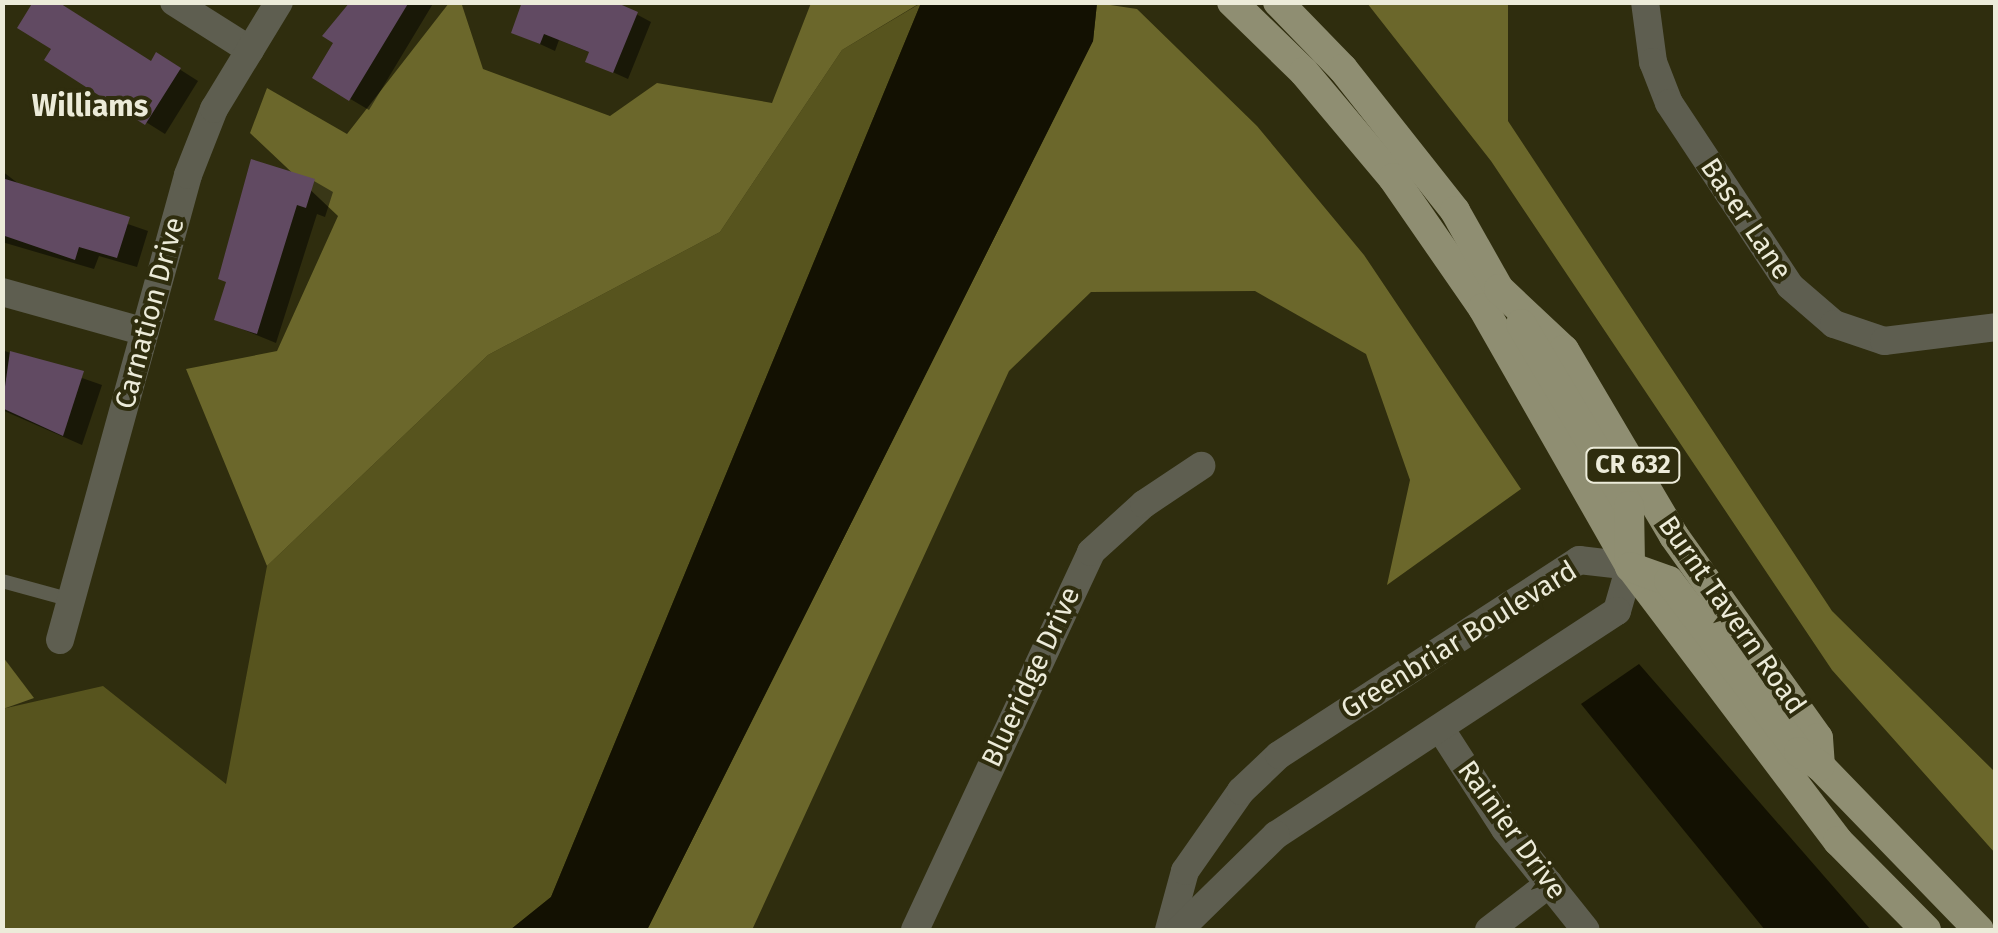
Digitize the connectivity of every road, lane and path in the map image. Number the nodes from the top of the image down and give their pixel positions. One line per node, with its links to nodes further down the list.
1 (174, 2): 6 (street)
2 (279, 2): 6 (street, Carnation Drive)
3 (1232, 2): 12 (main road, Burnt Tavern Road / CR 632)
4 (1278, 2): 7 (main road, Burnt Tavern Road / CR 632)
5 (1645, 2): 9 (street, Baser Lane)
6 (250, 50): 10 (street, Carnation Drive)
7 (1499, 289): 12 (main road); 17 (main road, Burnt Tavern Road / CR 632)
8 (2, 292): 10 (street)
9 (1996, 326)
10 (146, 332): 14 (street, Carnation Drive)
11 (1201, 466): 19 (street, Blueridge Drive)
12 (1630, 566): 16 (street, Greenbriar Boulevard); 17 (main road); 20 (street, Greenbriar Boulevard); 24 (main road, Burnt Tavern Road / CR 632)
13 (2, 581): 14 (lane)
14 (71, 600): 15 (street, Carnation Drive)
15 (60, 640)
16 (1440, 728): 18 (street, Rainier Drive); 21 (street, Greenbriar Boulevard)
17 (1820, 766): 25 (main road, Burnt Tavern Road / CR 632)
18 (1549, 884): 22 (street); 23 (street, Rainier Drive)
19 (919, 929)
20 (1169, 930)
21 (1179, 930)
22 (1490, 930)
23 (1586, 930)
24 (1926, 930)
25 (1980, 930)

